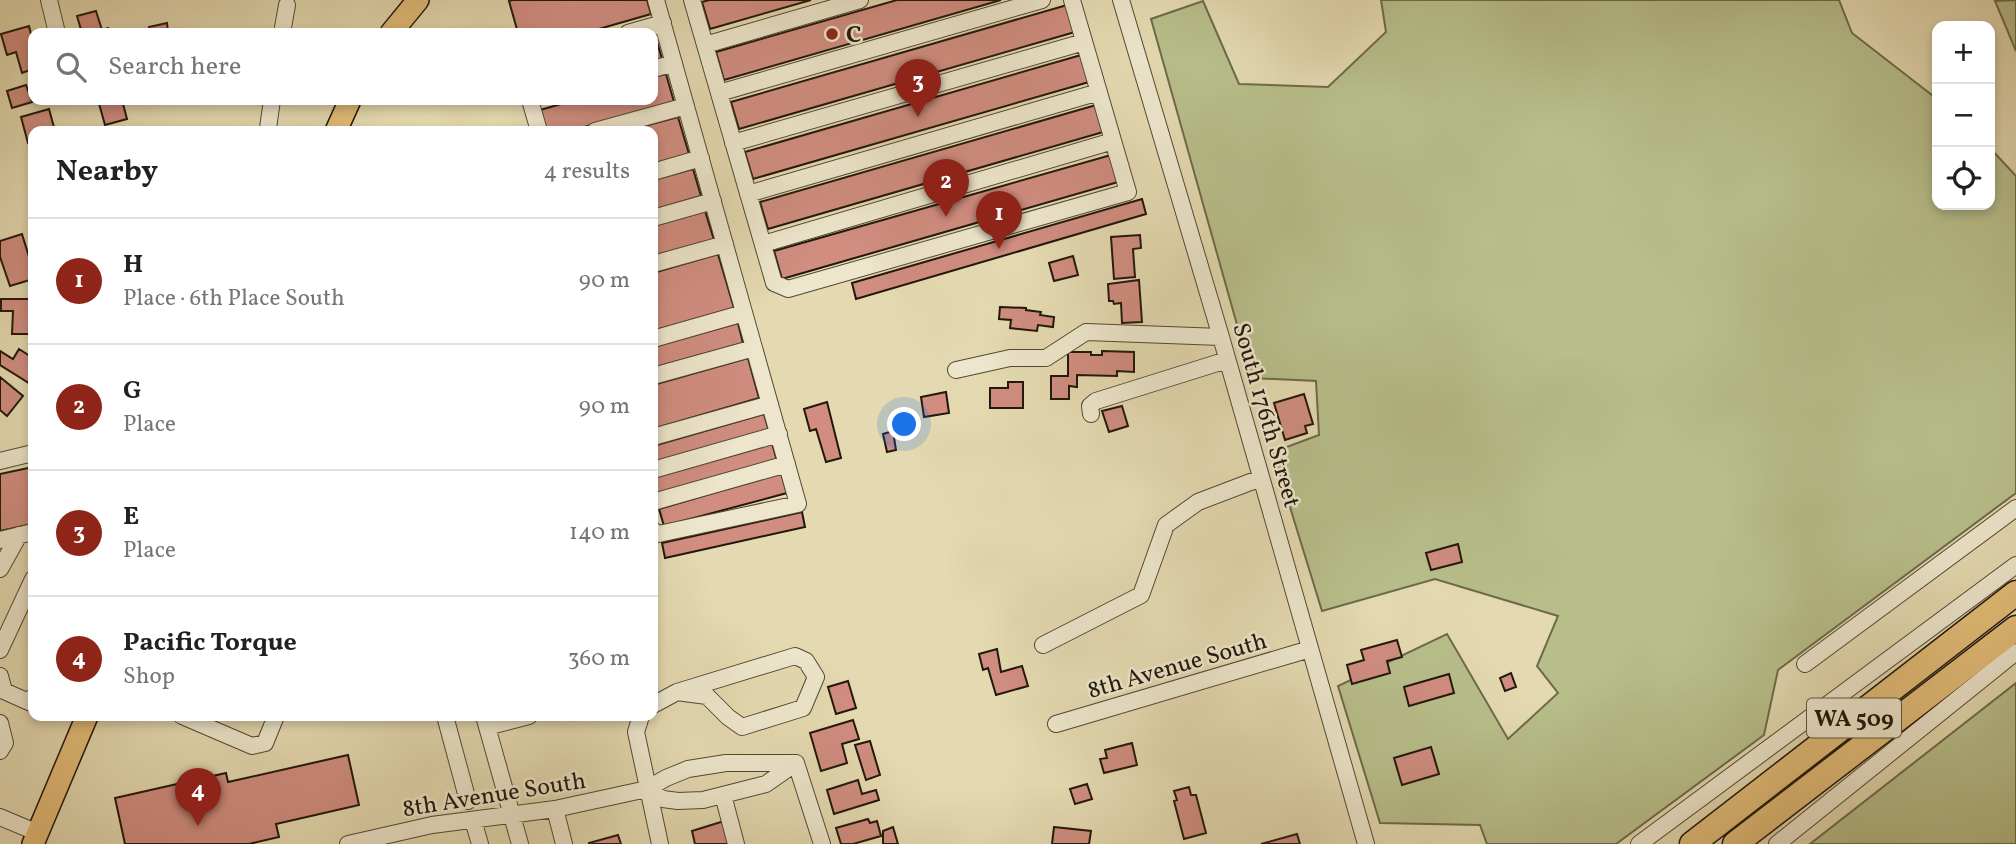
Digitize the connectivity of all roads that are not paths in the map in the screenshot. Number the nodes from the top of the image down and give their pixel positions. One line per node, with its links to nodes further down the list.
1 (49, 0): 11 (street)
2 (418, 0): 13 (main road)
3 (656, 0): 10 (street)
4 (692, 0): 16 (street)
5 (860, 0): 16 (street)
6 (1042, 0): 20 (street)
7 (1072, 0): 15 (street)
8 (1121, 0): 40 (street, South 176th Street)
9 (287, 5): 12 (street)
10 (663, 23): 14 (street); 17 (street)
11 (56, 28)
12 (283, 28)
13 (395, 28)
14 (646, 28)
15 (1084, 42): 19 (street); 30 (street)
16 (705, 45): 20 (street)
17 (674, 62): 18 (street); 24 (street)
18 (658, 67)
19 (1099, 92): 29 (street); 33 (street)
20 (719, 93): 30 (street)
21 (271, 105): 25 (street)
22 (346, 105): 26 (main road)
23 (536, 105): 27 (street)
24 (686, 106): 28 (street); 31 (street)
25 (268, 126)
26 (338, 126)
27 (538, 126)
28 (613, 126)
29 (1113, 141): 37 (street); 37 (street)
30 (733, 143): 33 (street)
31 (701, 158): 32 (street); 34 (street)
32 (658, 171)
33 (748, 194): 37 (street)
34 (713, 201): 35 (street); 36 (street)
35 (658, 217)
36 (725, 244): 38 (street); 39 (street)
37 (762, 244)
38 (658, 263)
39 (744, 313): 41 (street); 42 (street)
40 (1221, 337): 43 (street, South 176th Street); 44 (street)
41 (658, 338)
42 (754, 348): 45 (street); 46 (street)
43 (1227, 360): 47 (street); 54 (street, South 176th Street)
44 (956, 370)
45 (658, 375)
46 (770, 404): 48 (street); 49 (street)
47 (1091, 414)
48 (779, 434): 52 (street); 53 (street)
49 (658, 436)
50 (28, 454): 51 (street)
51 (0, 461)
52 (787, 464): 55 (street); 58 (street)
53 (658, 469)
54 (1261, 478): 65 (street); 66 (street, South 176th Street)
55 (658, 501)
56 (2016, 508): 69 (street)
57 (26, 534): 59 (street); 61 (street)
58 (658, 534)
59 (0, 540)
60 (2016, 565): 101 (street)
61 (0, 569)
62 (28, 590): 67 (street)
63 (2016, 593): 102 (highway, WA 509)
64 (2016, 628): 103 (highway, WA 509)
65 (1043, 645)
66 (1310, 649): 81 (street, 8th Avenue South); 100 (street, South 176th Street)
67 (0, 650)
68 (2016, 652): 104 (street)
69 (1805, 664)
70 (0, 676): 72 (street)
71 (677, 692): 71 (street); 73 (street)
72 (28, 702)
73 (658, 702)
74 (85, 721): 92 (main road)
75 (194, 721): 76 (street)
76 (274, 721)
77 (446, 721): 86 (street)
78 (486, 721): 88 (street)
79 (639, 721): 84 (street)
80 (0, 723): 82 (street)
81 (1056, 724)
82 (0, 751)
83 (796, 763): 84 (street, 8th Avenue South); 85 (street); 99 (street)
84 (647, 789): 85 (street); 87 (street, 8th Avenue South); 97 (street)
85 (723, 795): 98 (street)
86 (468, 801)
87 (555, 809): 88 (street, 8th Avenue South); 96 (street)
88 (512, 816): 90 (street, 8th Avenue South); 95 (street)
89 (0, 817): 92 (street)
90 (473, 820): 91 (street, 8th Avenue South); 94 (street)
91 (396, 839): 93 (street, 8th Avenue South)
92 (40, 840)
93 (348, 844)
94 (480, 844)
95 (520, 844)
96 (564, 844)
97 (660, 844)
98 (736, 844)
99 (822, 844)
100 (1366, 844)
101 (1639, 844)
102 (1692, 844)
103 (1735, 844)
104 (1777, 844)

